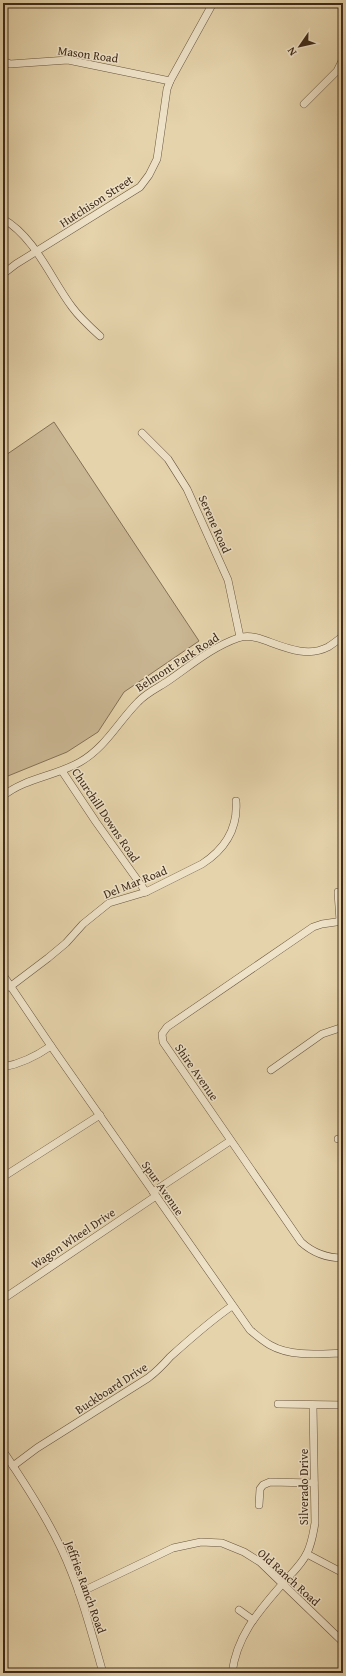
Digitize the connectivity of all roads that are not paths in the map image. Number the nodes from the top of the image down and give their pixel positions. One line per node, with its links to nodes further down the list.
1 (213, 3): 4 (street, Hutchison Street)
2 (343, 59): 5 (street)
3 (3, 61): 4 (street, Mason Road)
4 (170, 81): 7 (street, Hutchison Street)
5 (304, 104)
6 (3, 219): 7 (street)
7 (36, 252): 8 (street, Hutchison Street); 9 (street)
8 (3, 274)
9 (100, 336)
10 (142, 433): 12 (street, Serene Road)
11 (343, 636): 12 (street, Belmont Park Road)
12 (240, 637): 13 (street, Belmont Park Road)
13 (62, 770): 14 (street, Belmont Park Road); 16 (street, Churchill Downs Road)
14 (3, 796)
15 (236, 801): 16 (street, Del Mar Road)
16 (146, 892): 20 (street, Del Mar Road)
17 (338, 892): 18 (street)
18 (342, 921): 27 (street, Shire Avenue)
19 (3, 975): 20 (street, Spur Avenue)
20 (10, 986): 21 (street, Del Mar Road); 23 (street, Spur Avenue)
21 (3, 989)
22 (343, 1027): 25 (street)
23 (51, 1046): 24 (street); 26 (street, Spur Avenue)
24 (3, 1067)
25 (270, 1070)
26 (100, 1115): 28 (street); 29 (street, Spur Avenue)
27 (230, 1141): 29 (street, Wagon Wheel Drive); 30 (street, Shire Avenue)
28 (3, 1177)
29 (154, 1194): 31 (street, Wagon Wheel Drive); 32 (street, Spur Avenue)
30 (343, 1258)
31 (3, 1299)
32 (232, 1306): 33 (street, Spur Avenue); 38 (street, Buckboard Drive)
33 (343, 1353)
34 (278, 1404): 35 (street)
35 (313, 1405): 36 (street); 39 (street, Silverado Drive)
36 (343, 1405)
37 (3, 1450): 38 (street, Jeffries Ranch Road)
38 (14, 1466): 44 (street, Jeffries Ranch Road)
39 (314, 1483): 40 (street); 41 (street, Silverado Drive)
40 (259, 1505)
41 (307, 1554): 42 (street); 43 (street, Silverado Drive)
42 (343, 1573)
43 (283, 1584): 44 (street, Old Ranch Road); 46 (street, Silverado Drive); 47 (street, Old Ranch Road)
44 (79, 1593): 48 (street, Jeffries Ranch Road)
45 (238, 1610): 46 (street)
46 (253, 1620): 49 (street, Silverado Drive)
47 (343, 1642)
48 (103, 1673)
49 (232, 1673)

